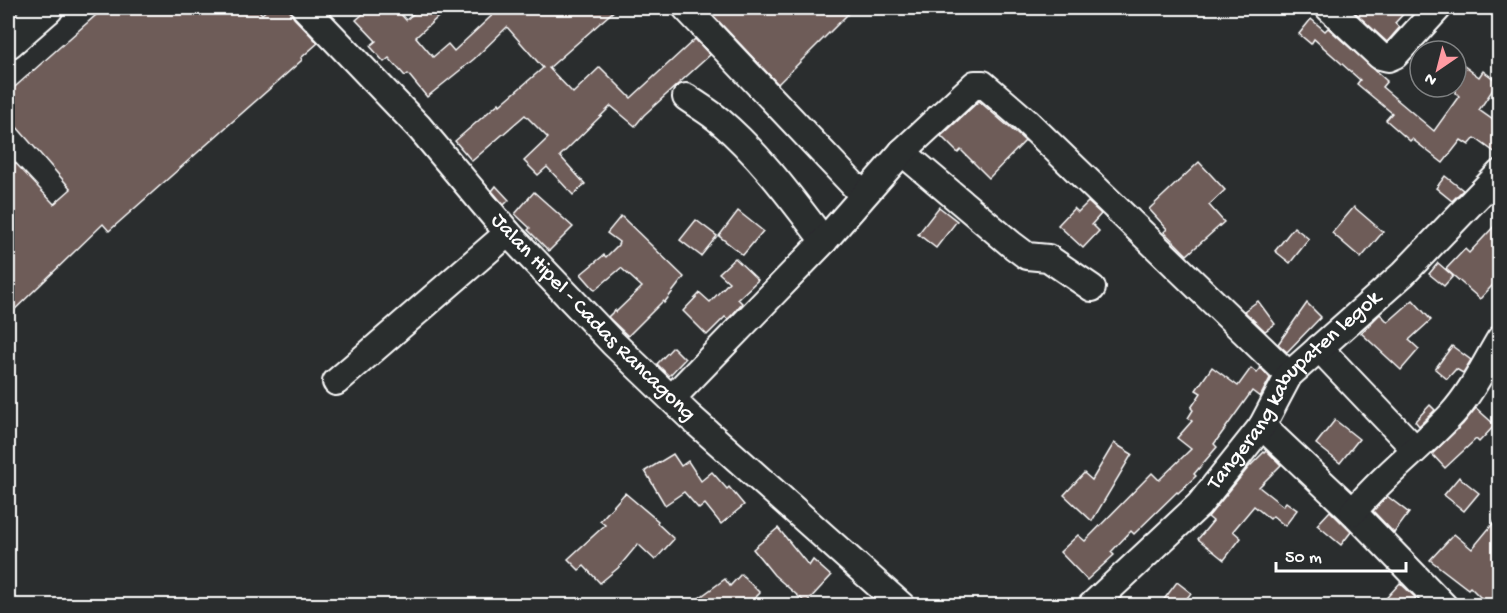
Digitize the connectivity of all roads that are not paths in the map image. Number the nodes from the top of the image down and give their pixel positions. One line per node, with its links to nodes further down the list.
1 (47, 8): 6 (main road)
2 (305, 8): 11 (street, Jalan Hipel - Cadas Rancagong)
3 (686, 8): 10 (street)
4 (1329, 8): 5 (street)
5 (1437, 8)
6 (8, 42)
7 (686, 98): 12 (street)
8 (902, 152): 10 (street); 13 (street); 16 (street)
9 (1500, 174): 15 (street, Tangerang kabupaten legok)
10 (863, 195): 12 (street)
11 (508, 233): 17 (street); 18 (street, Jalan Hipel - Cadas Rancagong)
12 (824, 241): 18 (street)
13 (1092, 288)
14 (1500, 339): 20 (street)
15 (1319, 348): 16 (street, Tangerang kabupaten legok); 20 (street)
16 (1289, 375): 19 (street, Tangerang kabupaten legok)
17 (336, 382)
18 (672, 399): 22 (street, Jalan Hipel - Cadas Rancagong)
19 (1262, 426): 21 (street); 23 (street, Tangerang kabupaten legok)
20 (1415, 449): 21 (street)
21 (1353, 512): 24 (street)
22 (902, 606)
23 (1091, 606)
24 (1444, 606)

